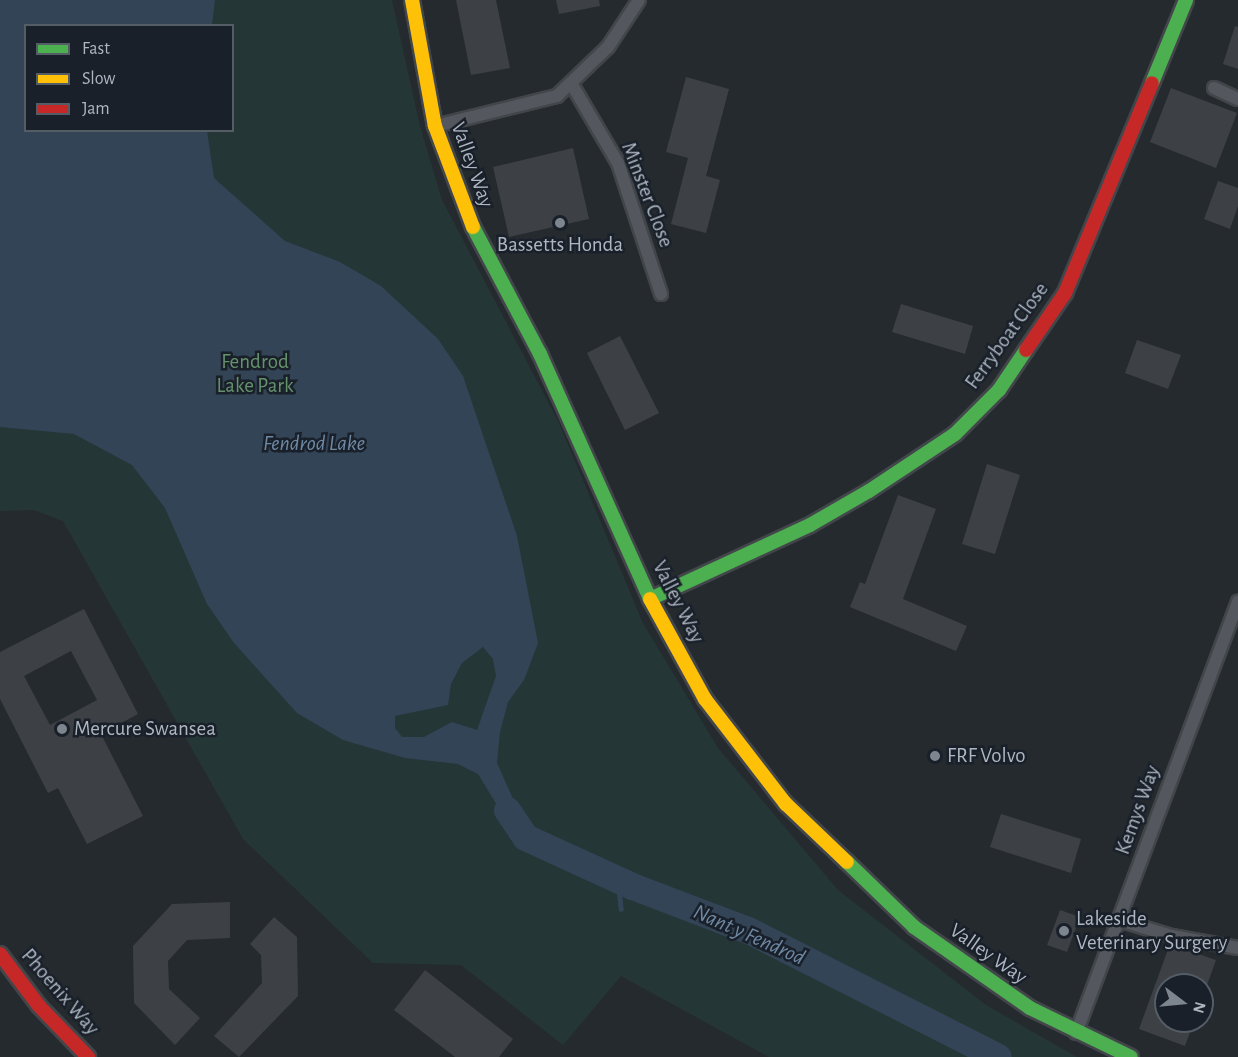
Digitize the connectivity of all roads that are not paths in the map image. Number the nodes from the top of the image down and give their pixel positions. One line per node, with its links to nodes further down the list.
1 (412, 0): 7 (street, Valley Way)
2 (639, 0): 4 (street)
3 (1186, 0): 9 (street, Ferryboat Close)
4 (571, 83): 7 (street); 8 (street, Minster Close)
5 (1214, 88): 6 (street)
6 (1238, 99)
7 (435, 126): 9 (street, Valley Way)
8 (661, 294)
9 (650, 599): 14 (street, Valley Way)
10 (1238, 601): 11 (street, Kemys Way)
11 (1119, 920): 12 (street); 14 (street, Kemys Way)
12 (1238, 948)
13 (0, 954): 15 (street, Phoenix Way)
14 (1076, 1033): 16 (street, Valley Way)
15 (88, 1057)
16 (1131, 1057)

